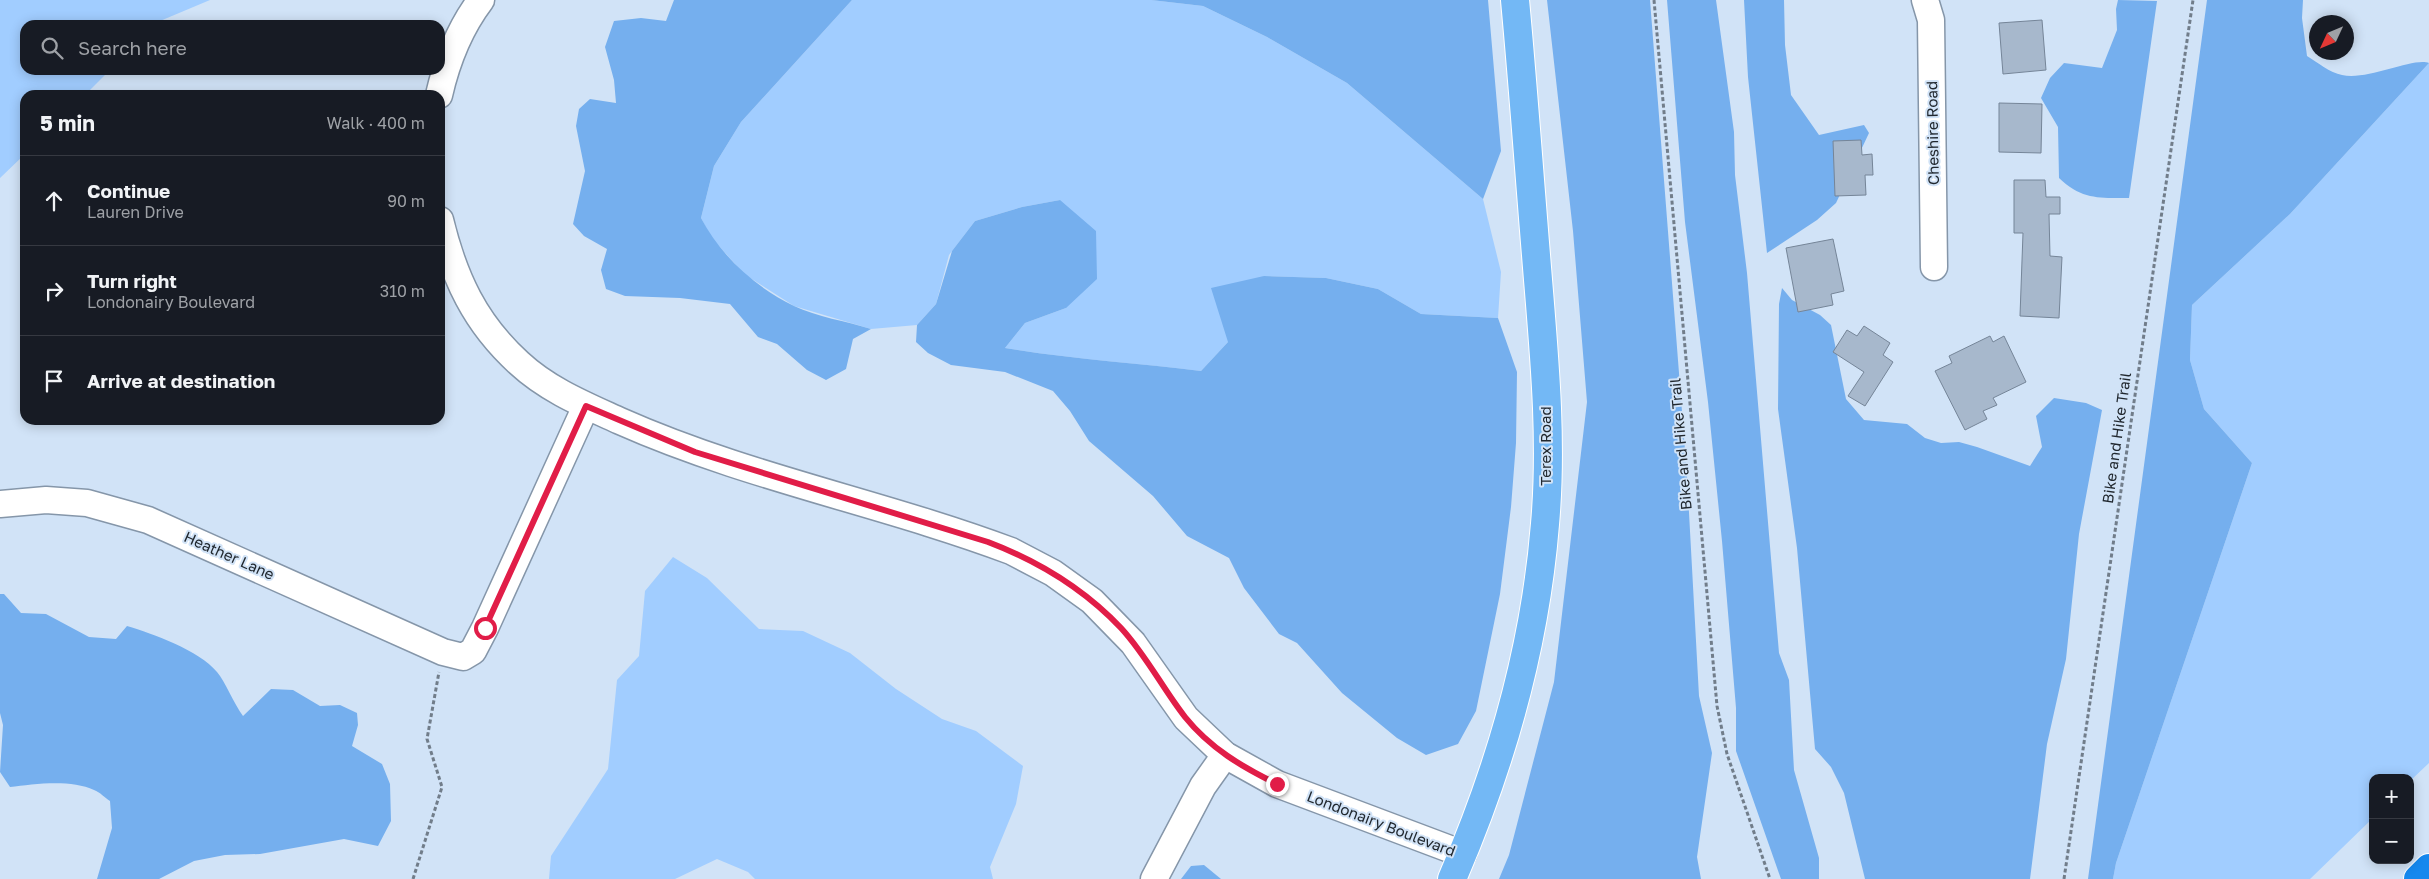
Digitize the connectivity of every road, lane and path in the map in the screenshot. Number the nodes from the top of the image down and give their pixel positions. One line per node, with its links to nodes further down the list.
1 (481, 0): 6 (street)
2 (1515, 0): 15 (main road, Terex Road)
3 (1654, 0): 20 (path, Bike and Hike Trail)
4 (1925, 0): 10 (street, Cheshire Road)
5 (2193, 0): 21 (path, Bike and Hike Trail)
6 (445, 73)
7 (444, 75): 8 (street)
8 (440, 90)
9 (445, 237): 11 (street, Londonairy Boulevard)
10 (1934, 267)
11 (586, 406): 13 (street); 14 (street, Londonairy Boulevard)
12 (0, 504): 13 (street, Heather Lane)
13 (445, 653): 17 (path)
14 (1225, 755): 15 (street, Londonairy Boulevard); 18 (street)
15 (1463, 854): 19 (main road, Terex Road)
16 (2429, 868): 22 (highway)
17 (413, 879)
18 (1154, 879)
19 (1452, 879)
20 (1770, 879)
21 (2064, 879)
22 (2418, 879)

